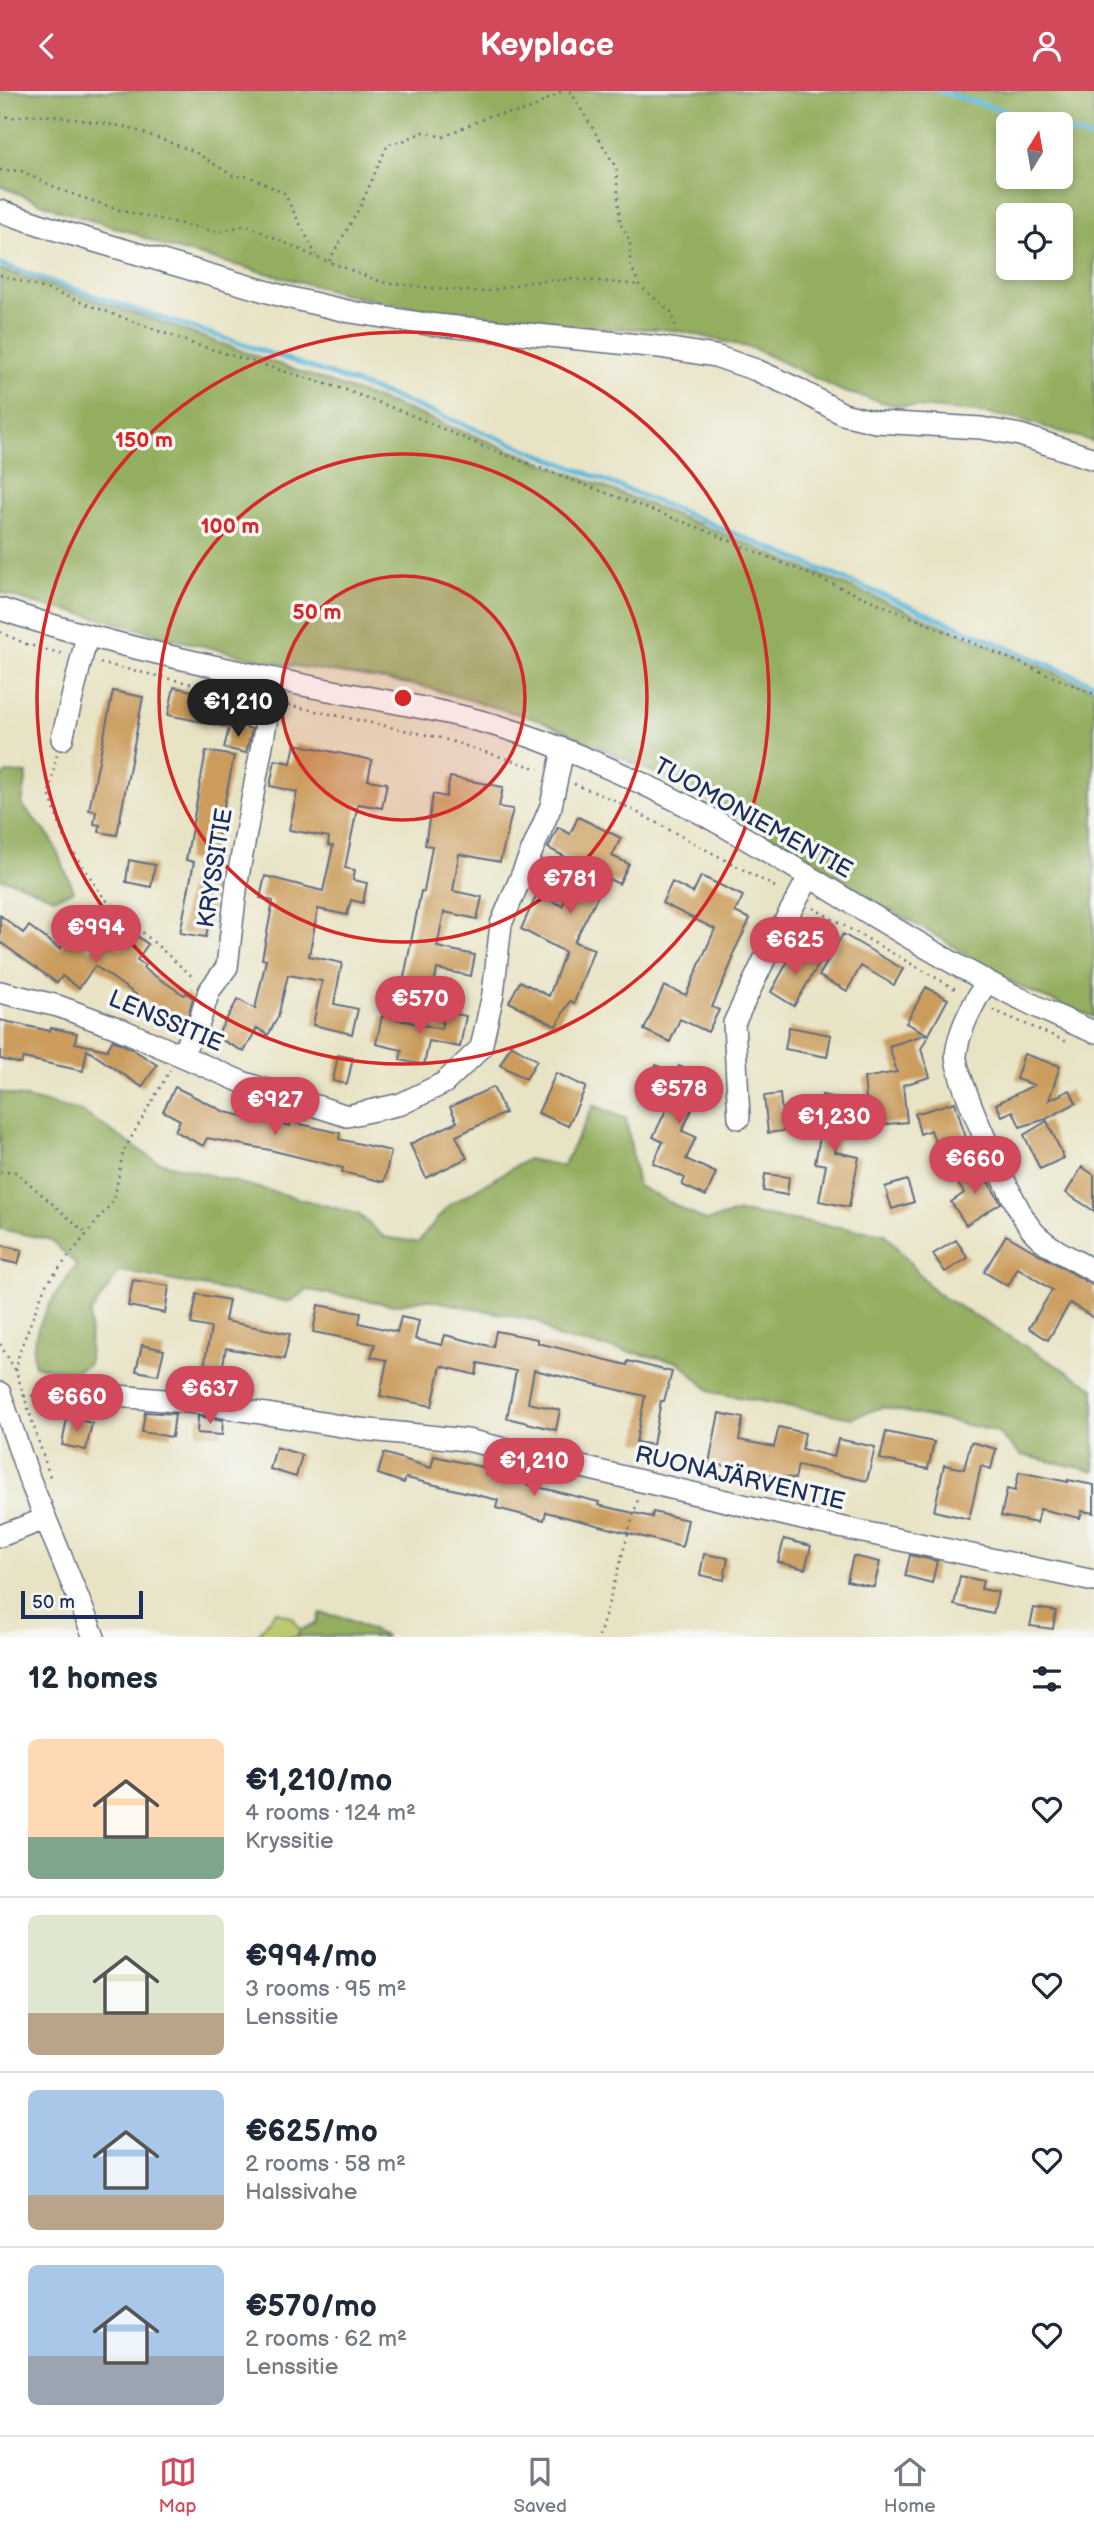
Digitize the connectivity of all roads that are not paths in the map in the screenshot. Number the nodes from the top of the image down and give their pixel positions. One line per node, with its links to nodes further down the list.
1 (0, 211): 2 (street)
2 (1094, 459)
3 (0, 609): 4 (street, TUOMONIEMENTIE)
4 (88, 636): 5 (street, TUOMONIEMENTIE); 6 (street)
5 (274, 679): 7 (street, TUOMONIEMENTIE); 12 (street, KRYSSITIE)
6 (62, 739)
7 (563, 750): 8 (street, TUOMONIEMENTIE); 12 (street, LENSSITIE)
8 (809, 877): 9 (street, TUOMONIEMENTIE); 13 (street)
9 (986, 982): 11 (street, TUOMONIEMENTIE); 14 (street)
10 (0, 992): 12 (street, LENSSITIE)
11 (1094, 1032)
12 (180, 1054)
13 (739, 1118)
14 (1094, 1271)
15 (0, 1393): 17 (street)
16 (83, 1393): 19 (street, RUONAJÄRVENTIE)
17 (46, 1519): 18 (street); 20 (street)
18 (0, 1536)
19 (1094, 1581)
20 (94, 1637)

